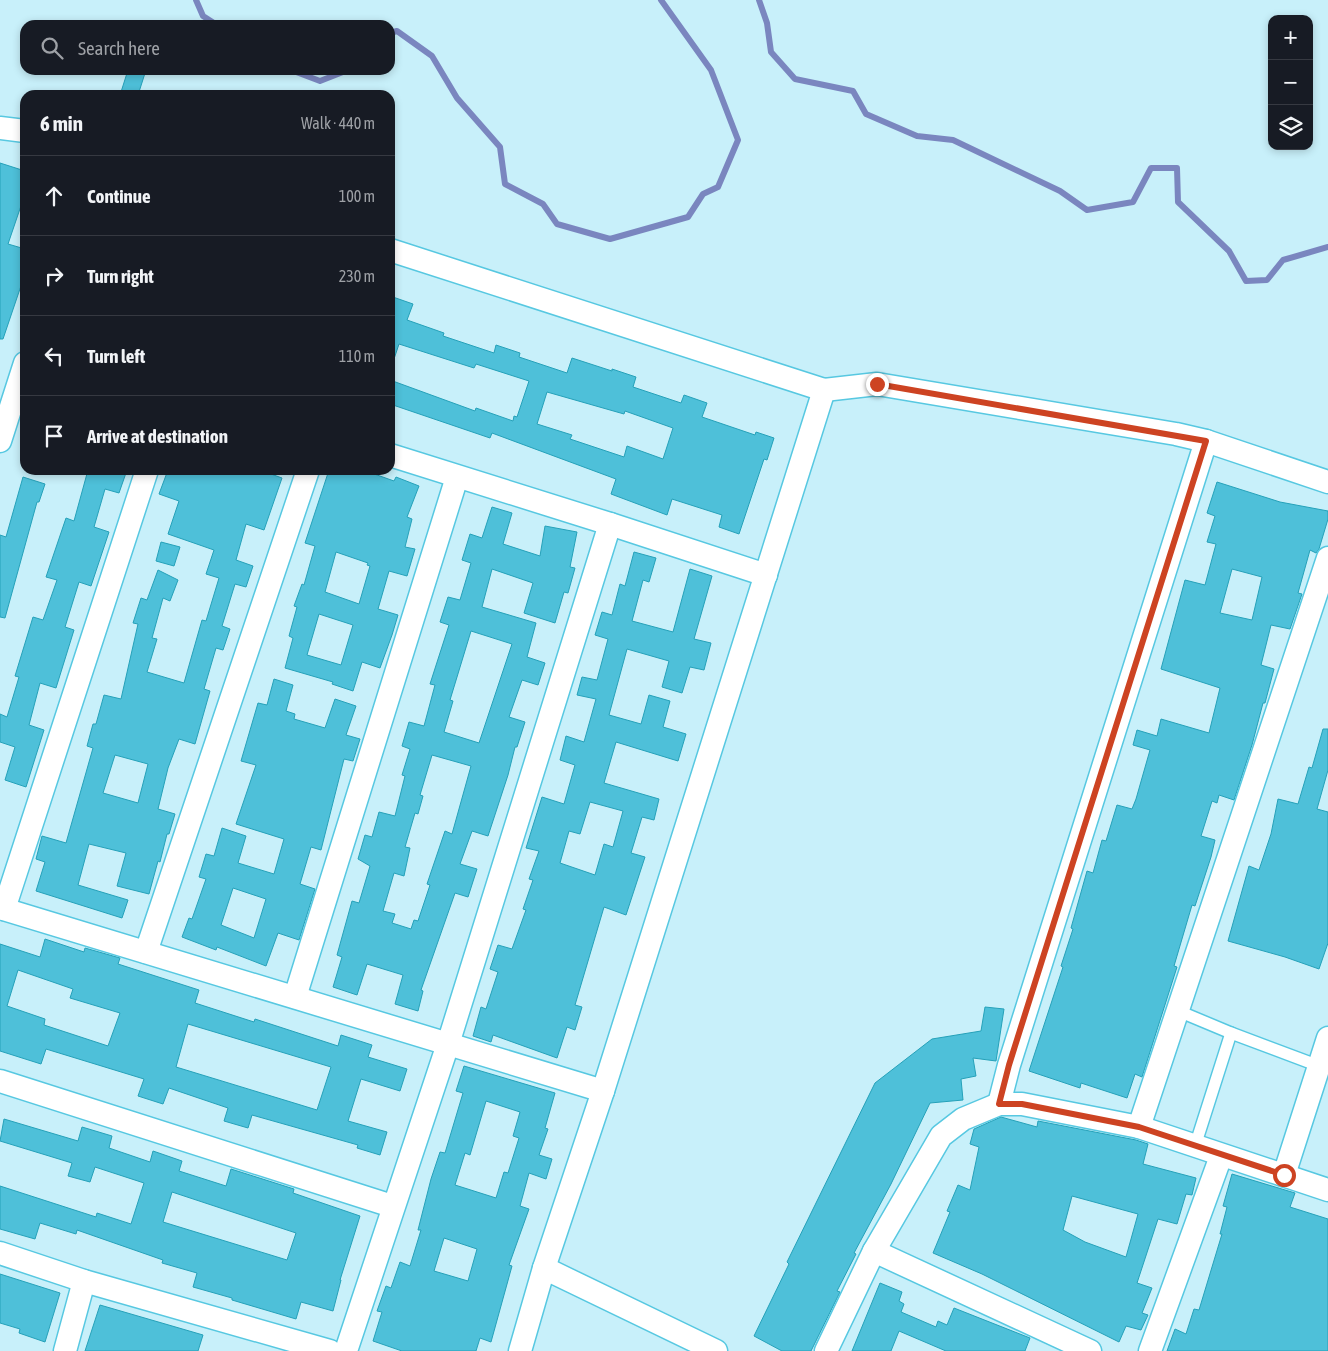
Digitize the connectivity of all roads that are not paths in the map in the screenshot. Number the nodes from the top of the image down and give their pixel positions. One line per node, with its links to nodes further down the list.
1 (0, 128): 2 (street)
2 (20, 130)
3 (395, 252): 5 (street)
4 (20, 379): 6 (street)
5 (824, 390): 7 (street); 15 (street)
6 (0, 441)
7 (1206, 441): 12 (street); 26 (street)
8 (395, 457): 11 (street)
9 (145, 475): 16 (street)
10 (306, 475): 17 (street)
11 (457, 476): 13 (street); 18 (street)
12 (1328, 482)
13 (610, 524): 15 (street); 22 (street)
14 (1328, 558): 19 (street)
15 (766, 575): 25 (street)
16 (2, 908): 17 (street)
17 (146, 952): 18 (street)
18 (295, 998): 22 (street)
19 (1176, 1010): 20 (lane); 27 (street)
20 (1231, 1033): 23 (lane); 28 (lane)
21 (1328, 1038): 23 (street)
22 (448, 1044): 25 (street); 32 (street)
23 (1319, 1066): 30 (street)
24 (0, 1081): 32 (street)
25 (603, 1091): 35 (street)
26 (999, 1104): 27 (street); 33 (street)
27 (1139, 1127): 28 (street)
28 (1195, 1146): 29 (street)
29 (1221, 1156): 30 (street); 44 (street)
30 (1284, 1175): 31 (street)
31 (1328, 1190)
32 (392, 1206): 39 (street)
33 (874, 1251): 42 (street); 43 (street)
34 (0, 1254): 36 (street)
35 (544, 1268): 40 (street); 41 (street)
36 (84, 1281): 37 (street); 38 (street)
37 (64, 1351)
38 (330, 1351)
39 (346, 1351)
40 (520, 1351)
41 (716, 1351)
42 (826, 1351)
43 (1090, 1351)
44 (1150, 1351)

